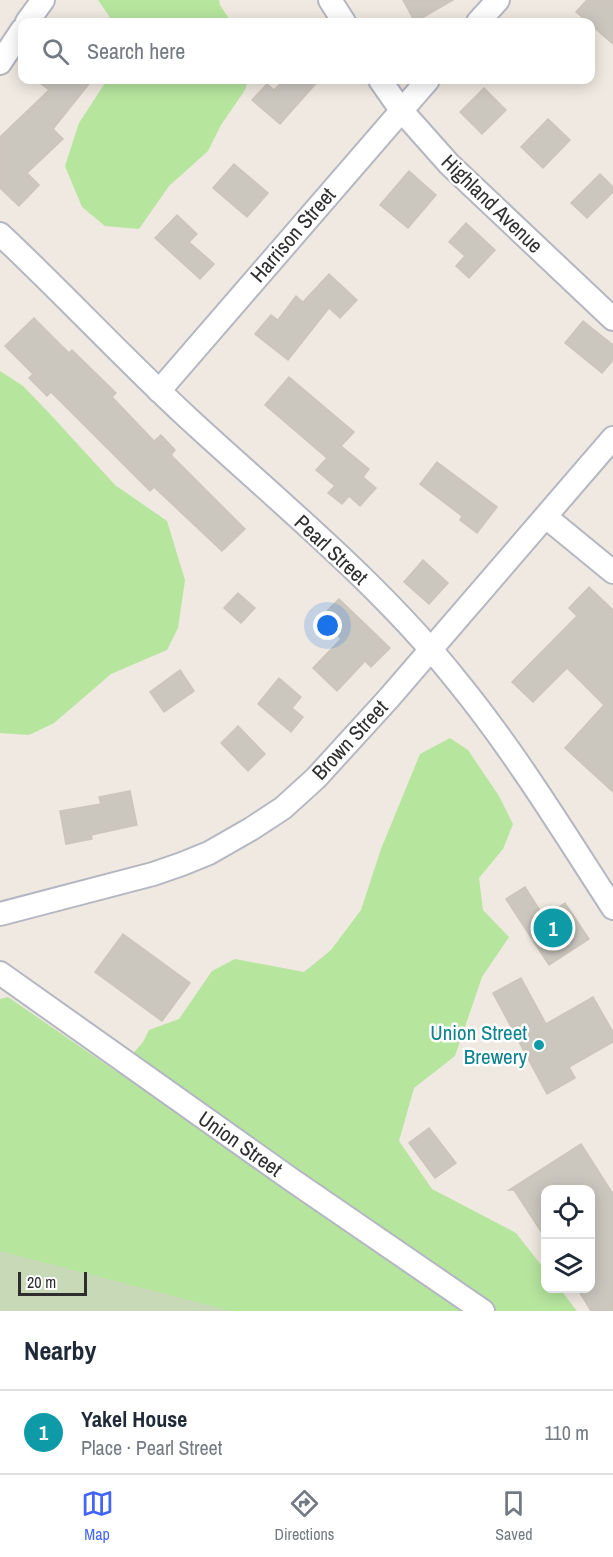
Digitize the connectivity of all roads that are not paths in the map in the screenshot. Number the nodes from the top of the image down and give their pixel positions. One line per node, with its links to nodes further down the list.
1 (43, 0): 4 (street)
2 (330, 0): 5 (street)
3 (498, 0): 6 (street)
4 (30, 18)
5 (341, 18)
6 (482, 18)
7 (18, 36): 8 (street)
8 (0, 63)
9 (383, 84): 11 (street, Highland Avenue)
10 (424, 84): 11 (street, Harrison Street)
11 (400, 110): 13 (street, Highland Avenue); 14 (street, Harrison Street)
12 (0, 234): 14 (street, Pearl Street)
13 (613, 319)
14 (159, 391): 18 (street, Pearl Street)
15 (613, 438): 16 (street, Brown Street)
16 (546, 517): 17 (street); 18 (street, Brown Street)
17 (613, 572)
18 (430, 650): 19 (street, Pearl Street); 20 (street, Brown Street)
19 (613, 908)
20 (0, 915)
21 (0, 973): 22 (street, Union Street)
22 (483, 1311)

